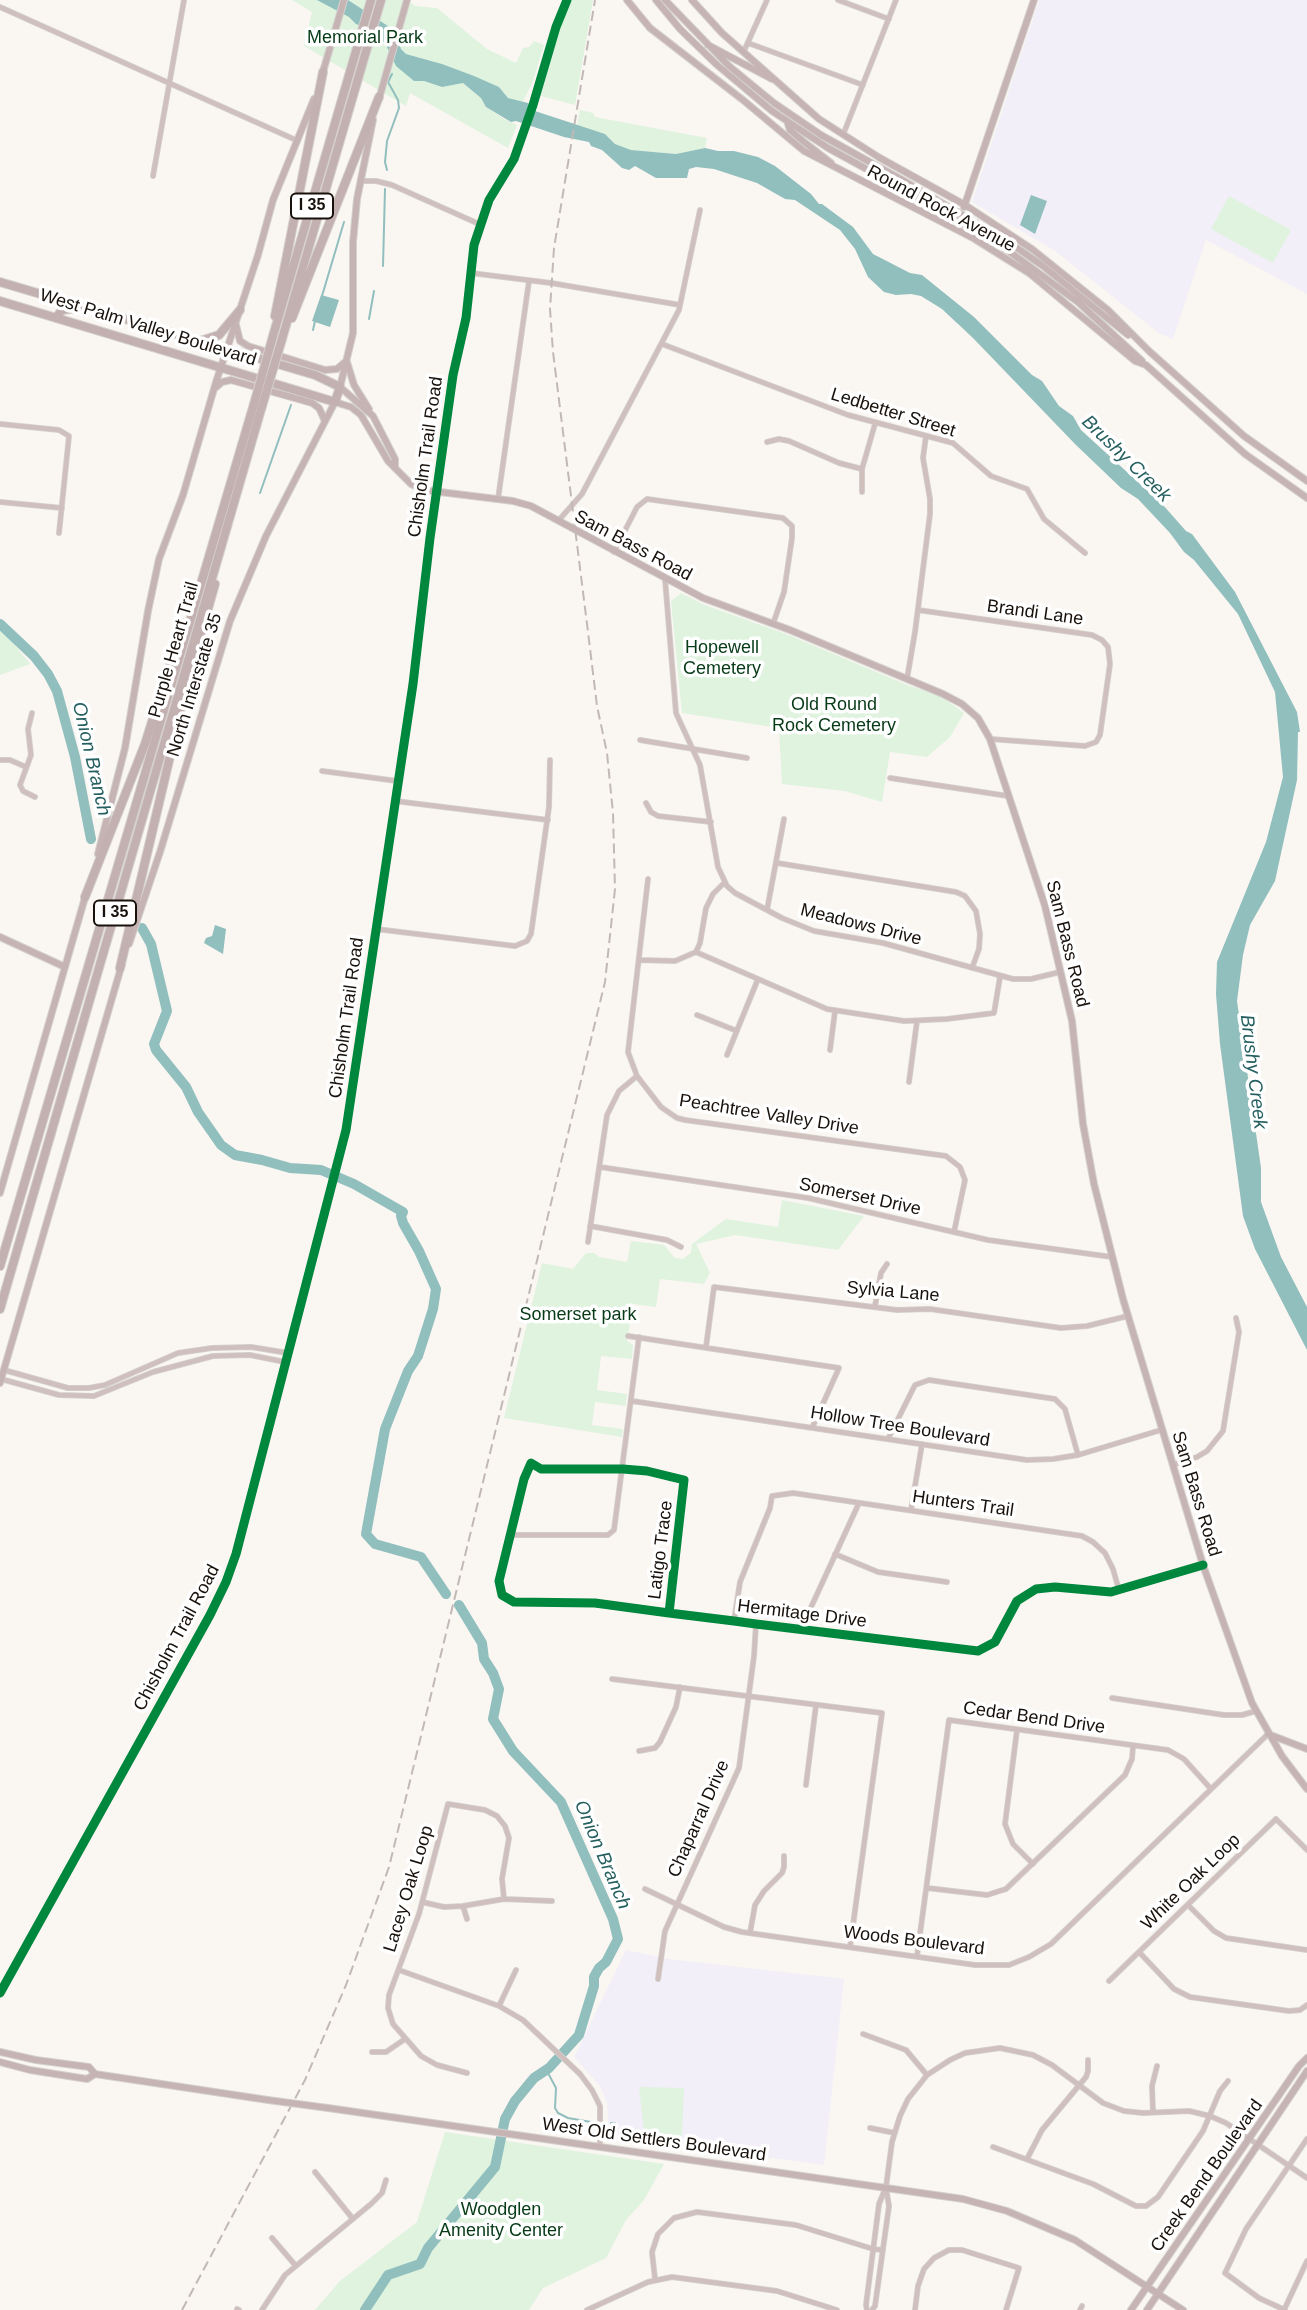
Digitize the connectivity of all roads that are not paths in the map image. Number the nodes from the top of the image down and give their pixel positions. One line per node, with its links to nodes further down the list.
1 (184, 0): 23 (street)
2 (344, 0): 20 (main road)
3 (371, 0): 21 (highway, Purple Heart Trail / I 35)
4 (381, 0): 21 (highway, Purple Heart Trail / I 35)
5 (408, 0): 25 (main road, North Interstate 35)
6 (567, 0): 38 (main road, Chisholm Trail Road)
7 (626, 0): 29 (main road, Round Rock Avenue)
8 (656, 0): 26 (main road)
9 (665, 0): 18 (main road)
10 (692, 0): 19 (main road, Round Rock Avenue)
11 (766, 0): 17 (street)
12 (838, 0): 16 (street)
13 (896, 0): 16 (street)
14 (1034, 0): 34 (main road)
15 (0, 7): 23 (street)
16 (889, 19): 24 (street)
17 (748, 43): 19 (street); 24 (street)
18 (706, 44): 22 (main road); 32 (main road)
19 (744, 51): 22 (main road, Round Rock Avenue)
20 (324, 69): 28 (main road); 53 (highway)
21 (353, 78): 53 (highway, Purple Heart Trail / I 35)
22 (777, 81): 27 (main road, Round Rock Avenue)
23 (169, 83): 28 (street); 30 (street)
24 (863, 85): 27 (street)
25 (380, 94): 31 (main road, North Interstate 35); 53 (highway)
26 (787, 122): 29 (main road); 32 (main road)
27 (842, 135): 33 (main road, Round Rock Avenue)
28 (298, 141): 50 (main road)
29 (846, 175): 36 (main road, Round Rock Avenue)
30 (153, 176)
31 (360, 181): 38 (street); 58 (main road, North Interstate 35)
32 (905, 185): 41 (main road, bridge)
33 (951, 197): 34 (main road, Round Rock Avenue); 36 (main road)
34 (965, 205): 37 (main road, Round Rock Avenue); 39 (main road)
35 (700, 210): 47 (street)
36 (934, 218): 39 (main road, Round Rock Avenue)
37 (993, 222): 40 (main road); 57 (main road, Round Rock Avenue)
38 (480, 224): 42 (main road, Chisholm Trail Road)
39 (953, 228): 40 (main road, Round Rock Avenue)
40 (982, 243): 59 (main road, Round Rock Avenue)
41 (1005, 244): 57 (main road); 59 (main road)
42 (471, 273): 43 (street); 74 (main road, Chisholm Trail Road)
43 (528, 281): 47 (street); 77 (street)
44 (0, 282): 45 (highway, West Palm Valley Boulevard)
45 (56, 299): 48 (highway); 49 (highway, West Palm Valley Boulevard)
46 (0, 301): 48 (highway, West Palm Valley Boulevard)
47 (680, 305): 55 (street)
48 (26, 308): 51 (highway, West Palm Valley Boulevard)
49 (87, 309): 51 (highway); 54 (highway, West Palm Valley Boulevard)
50 (240, 310): 52 (main road); 54 (highway)
51 (56, 318): 60 (highway, West Palm Valley Boulevard)
52 (236, 325): 56 (main road); 58 (main road)
53 (278, 338): 64 (highway, Purple Heart Trail / I 35, bridge)
54 (194, 341): 56 (highway, West Palm Valley Boulevard)
55 (662, 344): 68 (street, Ledbetter Street); 81 (street)
56 (227, 351): 60 (main road); 61 (highway, West Palm Valley Boulevard)
57 (1149, 351): 73 (main road, Round Rock Avenue)
58 (346, 360): 61 (main road, North Interstate 35); 65 (main road)
59 (1146, 365): 76 (main road, Round Rock Avenue)
60 (222, 367): 62 (main road); 63 (highway, West Palm Valley Boulevard)
61 (340, 387): 63 (highway, North Interstate 35); 65 (main road, Sam Bass Road)
62 (214, 389): 66 (main road); 111 (main road)
63 (335, 401): 66 (main road, North Interstate 35); 71 (main road, Sam Bass Road)
64 (258, 405): 80 (highway, Purple Heart Trail / I 35); 85 (highway, Purple Heart Trail / I 35)
65 (373, 416): 71 (main road, Sam Bass Road)
66 (326, 421): 118 (main road, North Interstate 35)
67 (0, 424): 79 (street)
68 (874, 424): 69 (street, Ledbetter Street); 72 (street)
69 (926, 436): 84 (street, Ledbetter Street); 87 (street)
70 (767, 442): 72 (street)
71 (395, 466): 74 (main road, Sam Bass Road)
72 (862, 470): 75 (street)
73 (1307, 481)
74 (437, 492): 77 (main road, Sam Bass Road); 100 (main road, Chisholm Trail Road)
75 (862, 492)
76 (1307, 498)
77 (498, 499): 81 (main road, Sam Bass Road)
78 (0, 502): 79 (street)
79 (62, 508): 82 (street)
80 (230, 517): 118 (highway); 141 (highway, Purple Heart Trail / I 35)
81 (558, 521): 83 (main road, Sam Bass Road)
82 (60, 533)
83 (614, 552): 86 (main road, Sam Bass Road); 88 (street)
84 (1085, 553)
85 (207, 558): 111 (highway); 139 (highway, Purple Heart Trail / I 35)
86 (665, 579): 88 (main road, Sam Bass Road); 93 (street)
87 (918, 610): 89 (street); 91 (street, Brandi Lane)
88 (773, 624): 89 (main road, Sam Bass Road)
89 (906, 679): 91 (main road, Sam Bass Road)
90 (32, 713): 97 (street)
91 (990, 739): 101 (main road, Sam Bass Road)
92 (640, 740): 93 (street)
93 (694, 749): 94 (street); 107 (street)
94 (747, 758)
95 (0, 760): 97 (street)
96 (551, 760): 106 (street)
97 (26, 767): 102 (street)
98 (323, 771): 100 (street)
99 (890, 778): 101 (street)
100 (397, 781): 103 (main road, Chisholm Trail Road)
101 (1008, 796): 120 (main road, Sam Bass Road)
102 (35, 797)
103 (394, 801): 106 (street); 113 (main road, Chisholm Trail Road)
104 (646, 803): 107 (street)
105 (784, 819): 108 (street)
106 (548, 820): 113 (street)
107 (711, 822): 110 (street)
108 (777, 863): 112 (street); 119 (street)
109 (648, 879): 116 (street, Peachtree Valley Drive)
110 (724, 883): 112 (street, Meadows Drive); 115 (street)
111 (85, 897): 117 (main road)
112 (768, 910): 119 (street, Meadows Drive)
113 (376, 929): 147 (main road, Chisholm Trail Road)
114 (0, 937): 117 (main road)
115 (696, 952): 116 (street); 122 (street)
116 (639, 960): 129 (street, Peachtree Valley Drive)
117 (65, 967): 132 (main road)
118 (120, 968): 149 (main road, North Interstate 35)
119 (972, 968): 121 (street, Meadows Drive)
120 (1060, 971): 121 (street, Meadows Drive); 137 (main road, Sam Bass Road)
121 (1000, 977): 125 (street)
122 (758, 979): 123 (street); 126 (street)
123 (835, 1011): 125 (street); 127 (street)
124 (697, 1015): 126 (street)
125 (917, 1021): 130 (street)
126 (737, 1031): 128 (street)
127 (830, 1050)
128 (727, 1055)
129 (637, 1076): 131 (street); 134 (street, Peachtree Valley Drive)
130 (909, 1082)
131 (600, 1167): 133 (street); 134 (street, Somerset Drive)
132 (0, 1193)
133 (590, 1226): 135 (street); 136 (street)
134 (954, 1232): 137 (street, Somerset Drive)
135 (588, 1242)
136 (681, 1247)
137 (1113, 1258): 142 (main road, Sam Bass Road)
138 (887, 1264): 140 (street)
139 (0, 1266)
140 (876, 1306): 142 (street, Sylvia Lane); 146 (street, Sylvia Lane)
141 (0, 1309)
142 (1128, 1316): 155 (main road, Sam Bass Road)
143 (1236, 1318): 160 (street)
144 (628, 1336): 145 (street)
145 (639, 1337): 146 (street); 153 (street)
146 (706, 1347): 154 (street)
147 (288, 1353): 148 (main road, Chisholm Trail Road); 150 (street)
148 (285, 1362): 152 (street); 208 (main road, Chisholm Trail Road)
149 (4, 1370): 150 (street); 151 (main road, North Interstate 35)
150 (37, 1380): 152 (street)
151 (1, 1381): 152 (street)
152 (35, 1388)
153 (632, 1401): 154 (street, Hollow Tree Boulevard); 161 (street)
154 (812, 1428): 156 (street, Hollow Tree Boulevard)
155 (1161, 1430): 158 (street, Hollow Tree Boulevard); 160 (main road, Sam Bass Road)
156 (888, 1439): 157 (street, Hollow Tree Boulevard); 158 (street)
157 (922, 1444): 158 (street, Hollow Tree Boulevard); 163 (street)
158 (1078, 1455)
159 (531, 1463): 161 (street, Latigo Trace); 164 (street, Hermitage Drive)
160 (1173, 1465): 166 (main road, Sam Bass Road)
161 (623, 1469): 164 (street); 169 (street, Latigo Trace)
162 (859, 1503): 163 (street, Hunters Trail); 165 (street); 170 (street, Hunters Trail)
163 (911, 1510): 168 (street, Hunters Trail)
164 (511, 1535): 169 (street, Hermitage Drive)
165 (835, 1554): 167 (street); 172 (street)
166 (1203, 1565): 168 (street, Hermitage Drive); 178 (main road, Sam Bass Road)
167 (947, 1582)
168 (1119, 1590): 172 (street, Hermitage Drive)
169 (669, 1613): 170 (street, Hermitage Drive)
170 (734, 1621): 171 (street, Hermitage Drive)
171 (756, 1624): 172 (street, Hermitage Drive); 175 (street, Chaparral Drive)
172 (800, 1629)
173 (612, 1679): 174 (street)
174 (680, 1687): 175 (street); 183 (street)
175 (748, 1696): 177 (street); 195 (street, Chaparral Drive)
176 (1112, 1698): 178 (street)
177 (816, 1705): 184 (street); 200 (street)
178 (1256, 1712): 180 (main road, Sam Bass Road)
179 (1017, 1730): 181 (street, Cedar Bend Drive); 189 (street); 190 (street, Cedar Bend Drive)
180 (1268, 1734): 182 (main road); 185 (street, Woods Boulevard); 186 (main road, Sam Bass Road)
181 (1133, 1745): 185 (street, Cedar Bend Drive); 189 (street)
182 (1307, 1749)
183 (639, 1751)
184 (806, 1785)
185 (1211, 1789): 203 (street, Woods Boulevard)
186 (1307, 1790)
187 (1307, 1850): 196 (street, White Oak Loop)
188 (784, 1856): 199 (street)
189 (1033, 1864): 190 (street)
190 (927, 1888): 203 (street, Cedar Bend Drive)
191 (645, 1889): 195 (street, Woods Boulevard)
192 (503, 1899): 193 (street); 194 (street, Lacey Oak Loop); 197 (street)
193 (552, 1901)
194 (422, 1902): 197 (street); 204 (street, Lacey Oak Loop)
195 (676, 1905): 199 (street, Woods Boulevard); 206 (street, Chaparral Drive)
196 (1188, 1905): 201 (street); 202 (street, White Oak Loop)
197 (463, 1906): 198 (street)
198 (467, 1919)
199 (750, 1933): 200 (street, Woods Boulevard)
200 (850, 1947): 203 (street, Woods Boulevard)
201 (1307, 1950)
202 (1139, 1952): 207 (street); 210 (street, White Oak Loop)
203 (917, 1956)
204 (399, 1969): 209 (street); 212 (street, Lacey Oak Loop)
205 (516, 1970): 209 (street)
206 (658, 1979)
207 (1109, 1980)
208 (0, 1993)
209 (499, 2006): 231 (street)
210 (1307, 2006)
211 (863, 2034): 222 (street)
212 (405, 2039): 214 (street); 220 (street, Lacey Oak Loop)
213 (0, 2052): 221 (main road, West Old Settlers Boulevard)
214 (372, 2052)
215 (1307, 2058): 230 (main road, Creek Bend Boulevard)
216 (1088, 2060): 224 (street)
217 (0, 2062): 221 (main road, West Old Settlers Boulevard)
218 (1157, 2066): 225 (street)
219 (1307, 2071): 230 (main road, Creek Bend Boulevard)
220 (467, 2073)
221 (95, 2074): 231 (main road, West Old Settlers Boulevard, bridge)
222 (927, 2075): 224 (street); 228 (street)
223 (1228, 2081): 226 (street)
224 (1079, 2086): 225 (street); 233 (street)
225 (1153, 2112): 226 (street)
226 (1210, 2116): 230 (street); 233 (street)
227 (870, 2128): 228 (street)
228 (895, 2133): 238 (street)
229 (1307, 2139): 234 (street)
230 (1253, 2142): 234 (street); 246 (main road, Creek Bend Boulevard); 247 (main road, Creek Bend Boulevard)
231 (600, 2147): 238 (main road, West Old Settlers Boulevard)
232 (993, 2147): 233 (street)
233 (1027, 2158)
234 (1289, 2166): 236 (street); 257 (street)
235 (315, 2172): 239 (street)
236 (1307, 2178)
237 (386, 2180): 239 (street)
238 (886, 2187): 241 (street); 242 (street); 246 (main road, West Old Settlers Boulevard)
239 (353, 2219): 244 (street)
240 (272, 2238): 244 (street)
241 (873, 2249): 242 (street); 245 (street); 251 (street)
242 (883, 2250): 251 (street)
243 (1307, 2261): 257 (street)
244 (296, 2266): 248 (street)
245 (655, 2279): 249 (street); 250 (street)
246 (1148, 2286): 247 (main road, West Old Settlers Boulevard); 254 (main road, Creek Bend Boulevard)
247 (1159, 2293): 255 (main road, Creek Bend Boulevard); 256 (main road, West Old Settlers Boulevard)
248 (262, 2310)
249 (587, 2310)
250 (837, 2310)
251 (869, 2310)
252 (915, 2310): 253 (street)
253 (1006, 2310)
254 (1131, 2310)
255 (1147, 2310)
256 (1183, 2310)
257 (1284, 2310)

